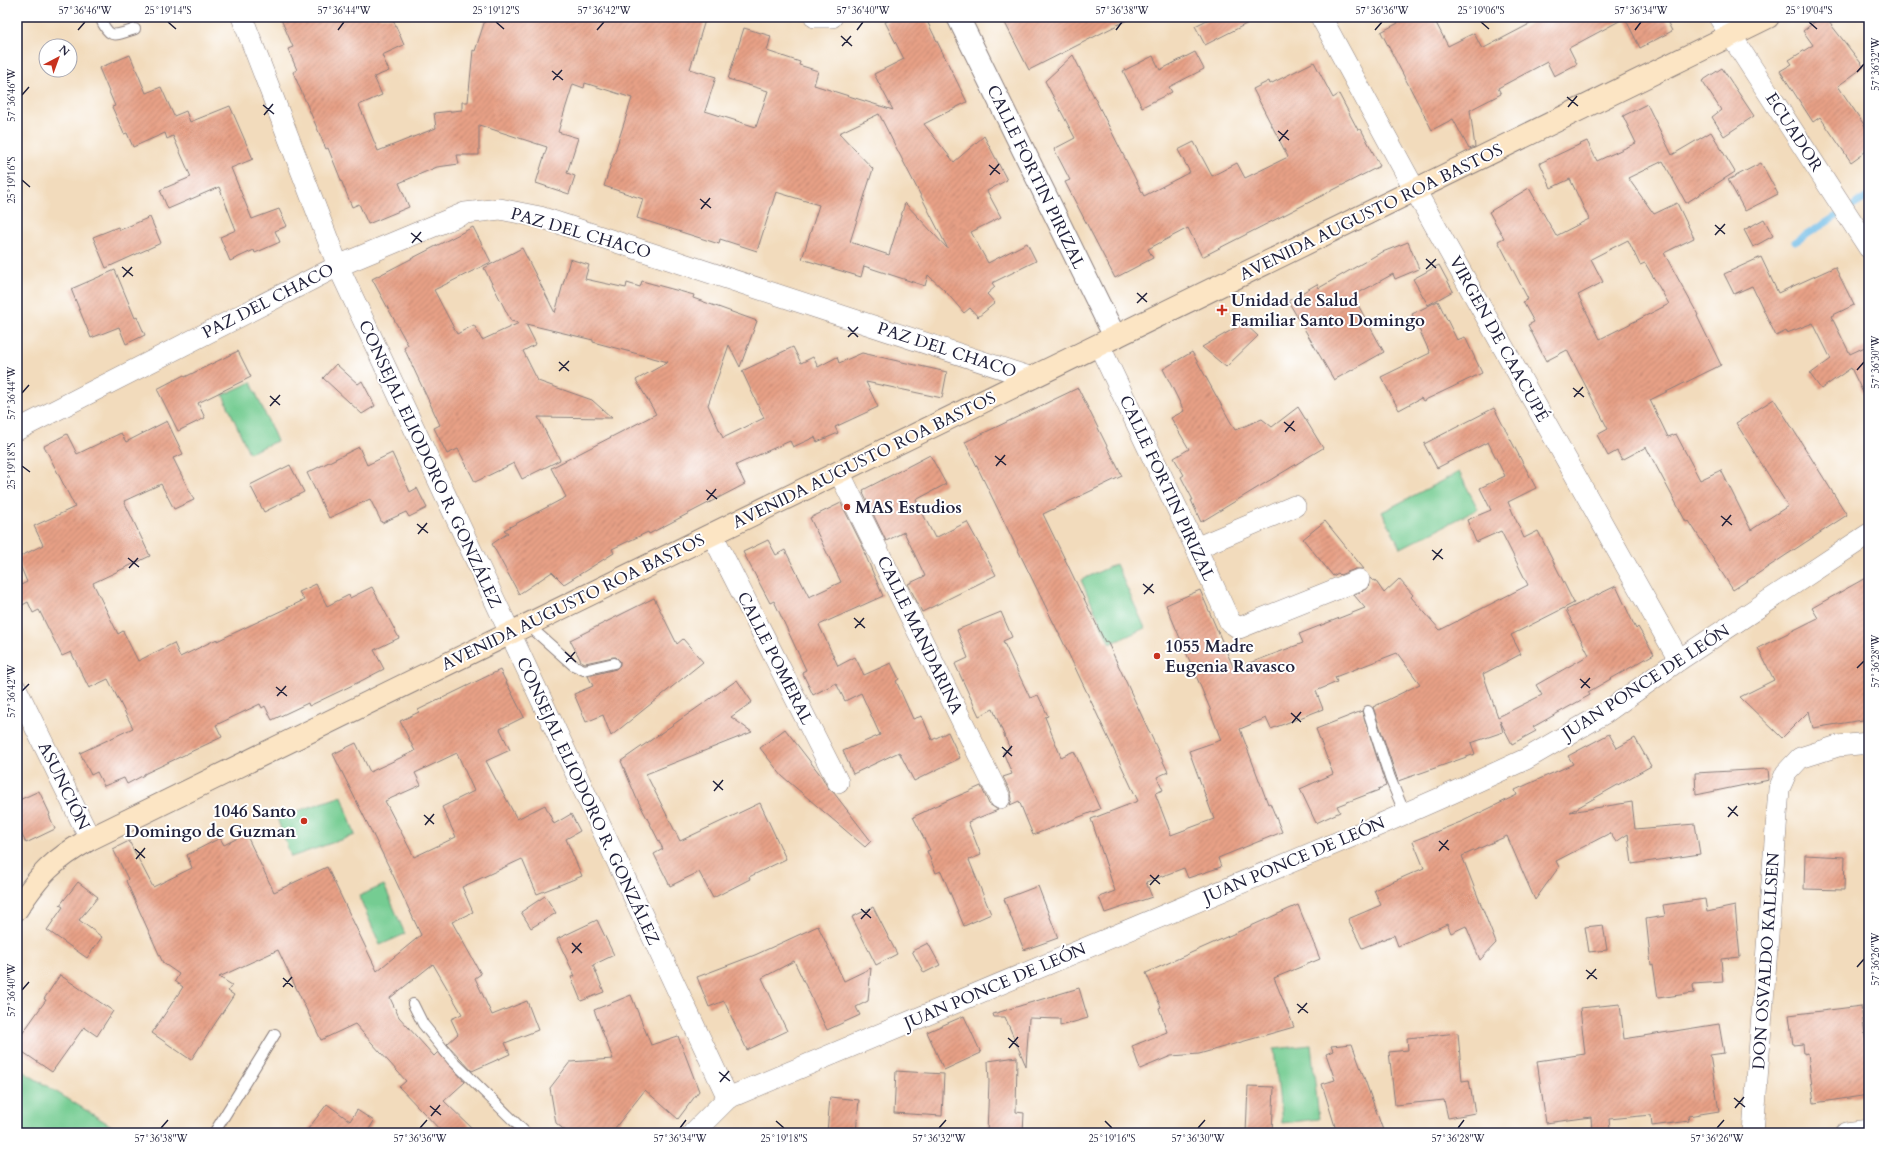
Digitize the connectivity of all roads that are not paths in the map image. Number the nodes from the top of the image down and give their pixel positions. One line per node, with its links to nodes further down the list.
1 (100, 17): 9 (lane)
2 (242, 17): 13 (street, CONSEJAL ELIODORO R. GONZÁLEZ)
3 (815, 17): 4 (street)
4 (832, 17)
5 (958, 17): 14 (street, CALLE FORTIN PIRIZAL)
6 (1321, 17): 11 (street, VIRGEN DE CAACUPÉ)
7 (1719, 17): 10 (street, ECUADOR)
8 (1768, 17): 10 (main road, AVENIDA AUGUSTO ROA BASTOS)
9 (135, 29)
10 (1731, 36): 11 (main road, AVENIDA AUGUSTO ROA BASTOS); 12 (street, ECUADOR)
11 (1415, 190): 14 (main road, AVENIDA AUGUSTO ROA BASTOS); 24 (street, VIRGEN DE CAACUPÉ)
12 (1865, 242)
13 (338, 266): 15 (street, PAZ DEL CHACO); 16 (street, PAZ DEL CHACO); 23 (street, CONSEJAL ELIODORO R. GONZÁLEZ)
14 (1107, 341): 15 (main road, AVENIDA AUGUSTO ROA BASTOS); 21 (street, CALLE FORTIN PIRIZAL)
15 (1032, 378): 17 (main road, AVENIDA AUGUSTO ROA BASTOS)
16 (17, 430)
17 (839, 472): 19 (main road, AVENIDA AUGUSTO ROA BASTOS); 30 (street, CALLE MANDARINA)
18 (1295, 506): 21 (street)
19 (712, 534): 23 (main road, AVENIDA AUGUSTO ROA BASTOS); 29 (street, CALLE POMERAL)
20 (1869, 534): 24 (street, JUAN PONCE DE LEÓN)
21 (1196, 548): 22 (street, CALLE FORTIN PIRIZAL)
22 (1358, 580)
23 (519, 629): 25 (lane); 32 (main road, AVENIDA AUGUSTO ROA BASTOS); 36 (street, CONSEJAL ELIODORO R. GONZÁLEZ)
24 (1679, 660): 31 (street, JUAN PONCE DE LEÓN)
25 (614, 663)
26 (17, 690): 32 (street, ASUNCIÓN)
27 (1368, 711): 31 (lane)
28 (1869, 743): 41 (street, DON OSVALDO KALLSEN)
29 (838, 782)
30 (1000, 798)
31 (1405, 814): 36 (street, JUAN PONCE DE LEÓN)
32 (90, 839): 33 (main road, AVENIDA AUGUSTO ROA BASTOS)
33 (17, 909)
34 (413, 1004): 39 (lane)
35 (275, 1034): 38 (lane)
36 (728, 1098): 40 (street, JUAN PONCE DE LEÓN)
37 (1869, 1130): 42 (street)
38 (214, 1133)
39 (526, 1133)
40 (693, 1133)
41 (1753, 1133)
42 (1846, 1133)

